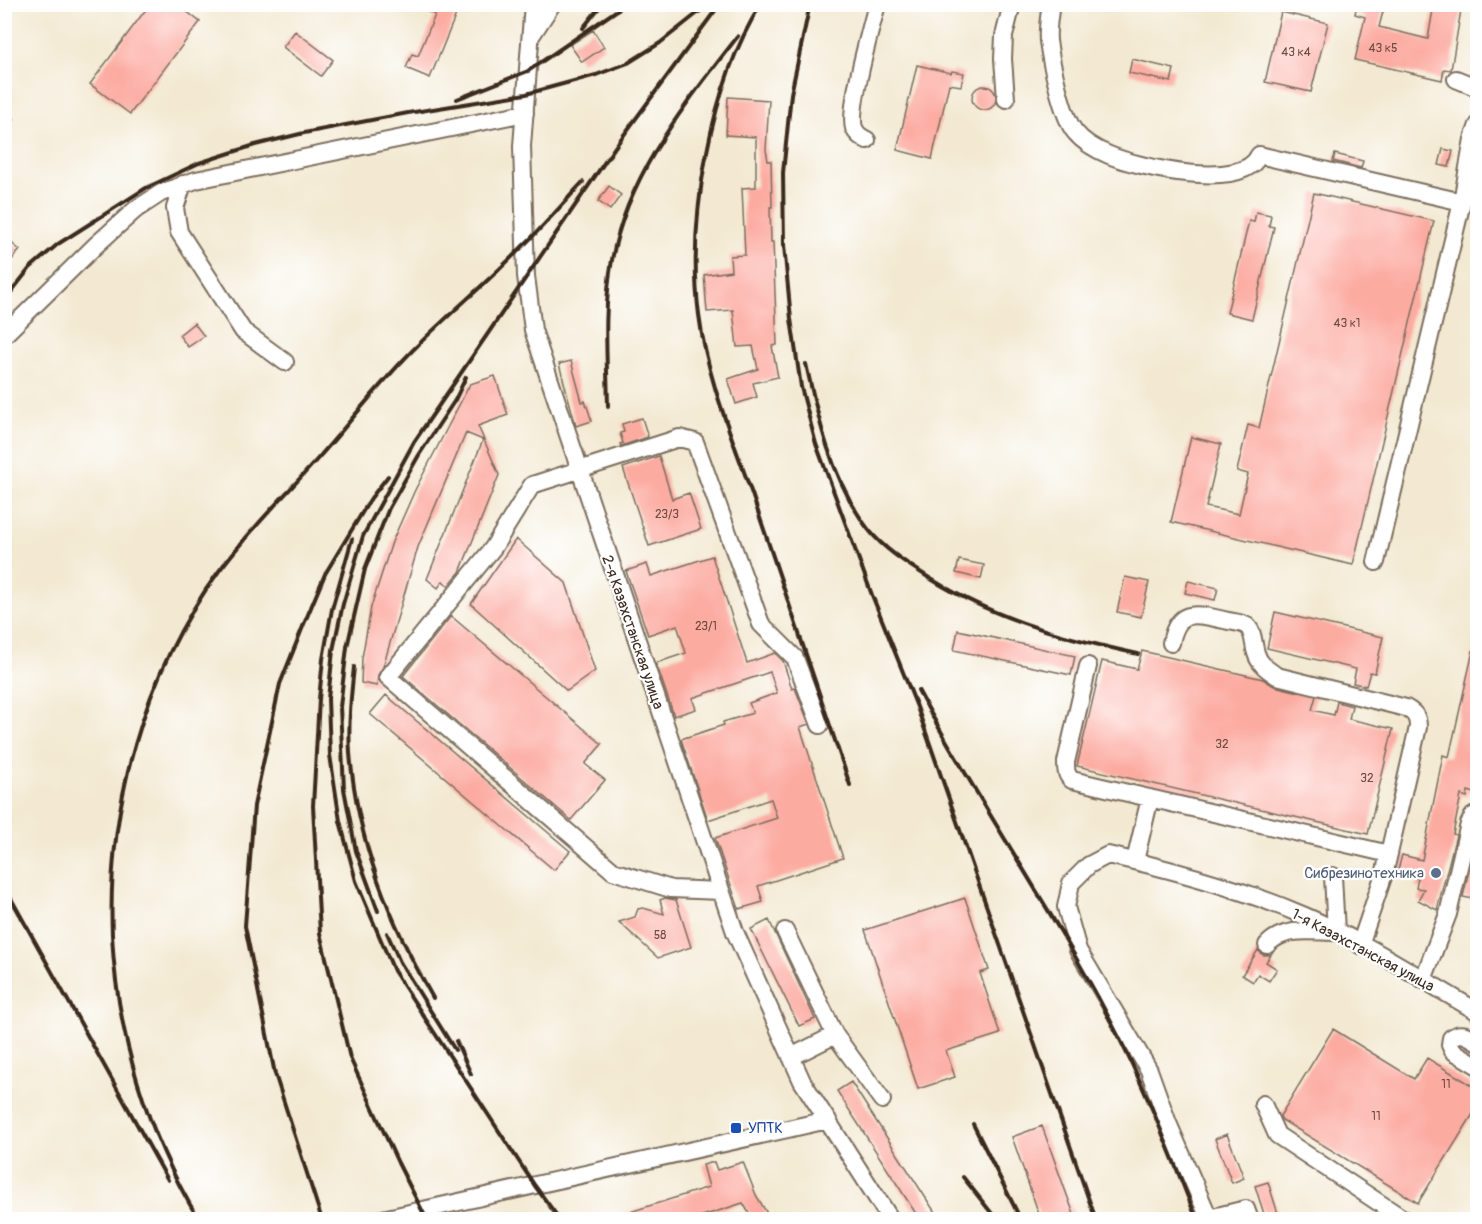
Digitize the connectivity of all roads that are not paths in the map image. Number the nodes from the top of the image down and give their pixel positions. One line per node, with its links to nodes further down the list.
1 (533, 4): 6 (street, 2-я Казахстанская улица)
2 (552, 4): 6 (street)
3 (877, 4): 12 (street)
4 (1012, 4): 9 (street)
5 (1051, 4): 14 (street)
6 (530, 37): 10 (street, 2-я Казахстанская улица)
7 (1456, 79): 8 (street)
8 (1478, 88)
9 (1006, 99)
10 (525, 113): 13 (street); 17 (street, 2-я Казахстанская улица)
11 (1478, 124): 14 (street)
12 (867, 140)
13 (183, 184): 15 (street); 16 (street)
14 (1462, 202): 18 (street)
15 (4, 335)
16 (285, 362)
17 (579, 469): 21 (street); 27 (street, 2-я Казахстанская улица); 27 (street)
18 (1376, 562)
19 (1171, 643): 24 (street)
20 (1088, 666): 22 (street)
21 (820, 724)
22 (1150, 798): 24 (street); 25 (street)
23 (1478, 814): 32 (street)
24 (1389, 854): 31 (street)
25 (1135, 861): 29 (street, 1-я Казахстанская улица); 43 (street, 1-я Казахстанская улица)
26 (1333, 876): 29 (street)
27 (721, 891): 36 (street, 2-я Казахстанская улица)
28 (785, 931): 34 (street)
29 (1336, 932): 30 (street); 31 (street, 1-я Казахстанская улица)
30 (1268, 945)
31 (1360, 945): 32 (street, 1-я Казахстанская улица)
32 (1423, 980): 33 (street, 1-я Казахстанская улица)
33 (1478, 1012)
34 (836, 1035): 36 (street); 38 (street)
35 (1478, 1042): 37 (street)
36 (791, 1057): 40 (street, 2-я Казахстанская улица)
37 (1478, 1066)
38 (882, 1100)
39 (1263, 1104): 44 (street)
40 (828, 1120): 41 (street); 42 (street, 2-я Казахстанская улица)
41 (378, 1220)
42 (891, 1220)
43 (1251, 1220)
44 (1404, 1220)

